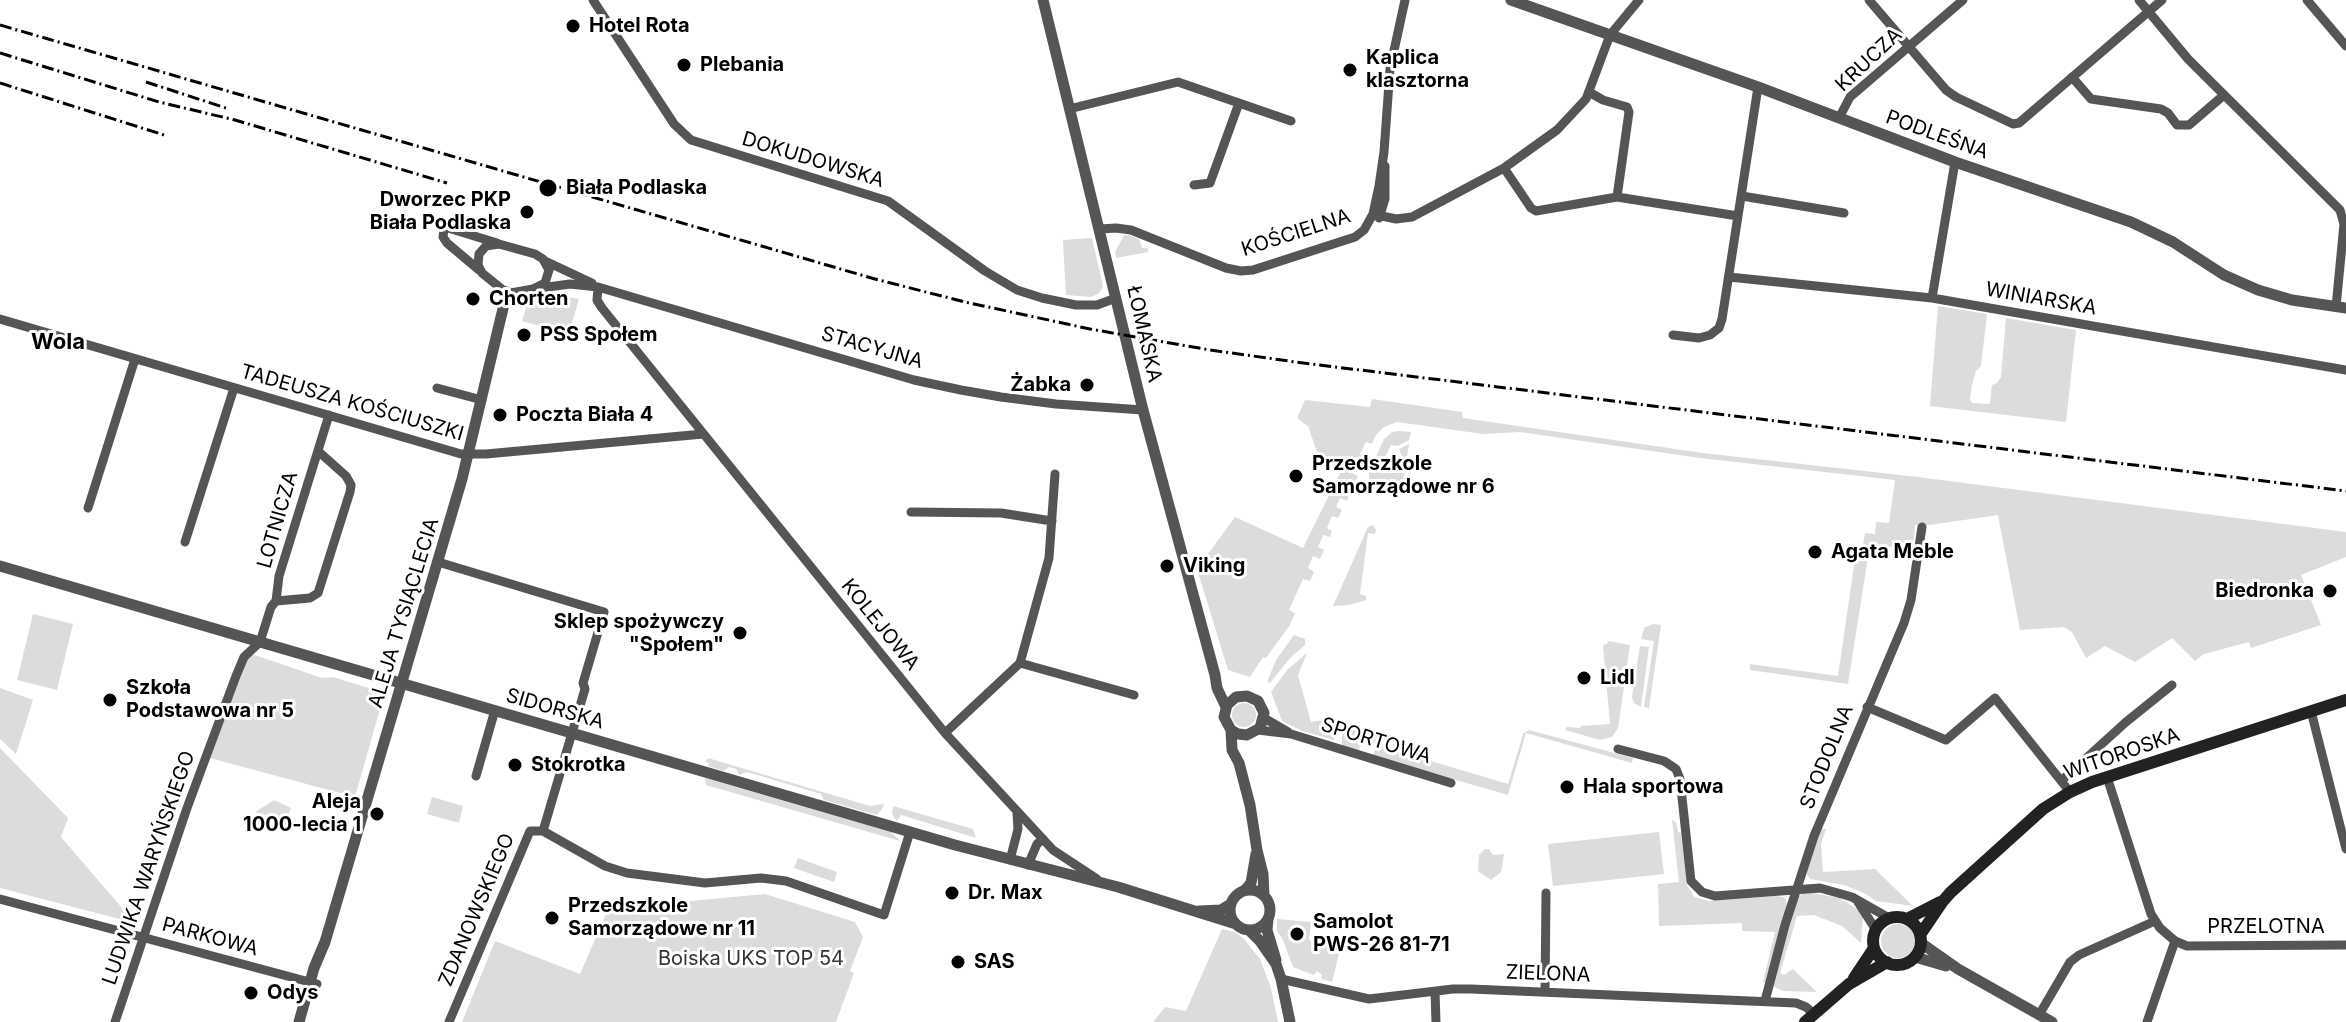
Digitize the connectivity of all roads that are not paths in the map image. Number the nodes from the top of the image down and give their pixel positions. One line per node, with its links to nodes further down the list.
1 (593, 0): 39 (street, DOKUDOWSKA)
2 (1043, 0): 20 (street, ŁOMASKA)
3 (1405, 0): 29 (street)
4 (1511, 0): 12 (street, PODLEŚNA)
5 (1639, 0): 12 (street, KOŚCIELNA)
6 (1869, 0): 14 (street)
7 (1963, 0): 14 (street, KRUCZA)
8 (2139, 0): 11 (street)
9 (2162, 0): 11 (street)
10 (2307, 0): 13 (street)
11 (2148, 12): 15 (street); 18 (street)
12 (1610, 35): 16 (street, PODLEŚNA); 17 (street, KOŚCIELNA)
13 (2346, 46)
14 (1908, 47): 15 (street); 21 (street, KRUCZA)
15 (2072, 77): 18 (street)
16 (1758, 87): 21 (street, PODLEŚNA); 26 (street)
17 (1589, 92): 24 (street, KOŚCIELNA); 27 (street)
18 (2224, 95): 41 (street)
19 (1239, 103): 20 (street); 22 (street); 25 (street)
20 (1069, 109): 31 (street, ŁOMASKA)
21 (1839, 118): 23 (street, PODLEŚNA)
22 (1291, 121)
23 (1955, 162): 40 (street); 41 (street, PODLEŚNA)
24 (1504, 168): 27 (street); 29 (street, KOŚCIELNA)
25 (1194, 185)
26 (1742, 196): 28 (street); 30 (street)
27 (1617, 197): 30 (street)
28 (1844, 213)
29 (1377, 215): 31 (street, KOŚCIELNA)
30 (1738, 216): 35 (street)
31 (1100, 229): 39 (street, ŁOMASKA)
32 (499, 244): 33 (street); 34 (street); 34 (street)
33 (545, 261): 36 (street, STACYJNA); 37 (street)
34 (482, 273): 38 (street)
35 (1729, 277): 40 (street, WINIARSKA); 43 (street)
36 (598, 287): 37 (street, STACYJNA); 49 (street, STACYJNA); 51 (street, KOLEJOWA)
37 (533, 289): 38 (street)
38 (507, 292): 48 (street, ALEJA TYSIĄCLECIA)
39 (1116, 298): 49 (street, ŁOMASKA)
40 (1932, 298): 45 (street, WINIARSKA)
41 (2341, 308)
42 (0, 319): 44 (street, TADEUSZA KOŚCIUSZKI)
43 (1673, 335)
44 (135, 359): 46 (street, TADEUSZA KOŚCIUSZKI); 55 (street)
45 (2346, 370)
46 (234, 388): 50 (street, TADEUSZA KOŚCIUSZKI); 59 (street)
47 (437, 388): 48 (street)
48 (482, 400): 53 (street, ALEJA TYSIĄCLECIA)
49 (1143, 410): 65 (street, ŁOMASKA)
50 (329, 415): 52 (street, LOTNICZA); 53 (street, TADEUSZA KOŚCIUSZKI)
51 (703, 434): 53 (street, TADEUSZA KOŚCIUSZKI); 79 (street, KOLEJOWA)
52 (318, 451): 62 (street, LOTNICZA); 62 (street, LOTNICZA)
53 (469, 454): 60 (street, ALEJA TYSIĄCLECIA)
54 (1055, 474): 57 (street)
55 (88, 508)
56 (911, 512): 57 (street)
57 (1052, 521): 64 (street)
58 (1922, 527): 72 (street, STODOLNA)
59 (185, 542)
60 (438, 562): 66 (street, ALEJA TYSIĄCLECIA); 78 (street, ZDANOWSKIEGO)
61 (0, 566): 63 (street, SIDORSKA)
62 (276, 601): 63 (street, LOTNICZA)
63 (260, 642): 66 (street, SIDORSKA); 113 (street, LUDWIKA WARYŃSKIEGO)
64 (1020, 663): 68 (street); 79 (street)
65 (1215, 675): 69 (street); 71 (street, ŁOMASKA)
66 (402, 683): 73 (street, SIDORSKA); 123 (street, ALEJA TYSIĄCLECIA)
67 (2172, 685): 86 (street, WITOROSKA)
68 (1134, 695)
69 (1239, 696): 71 (street); 75 (street)
70 (2346, 700): 74 (main road, WITOROSKA)
71 (1226, 707): 76 (street)
72 (1867, 707): 86 (street); 97 (street, STODOLNA)
73 (495, 710): 78 (street, SIDORSKA); 83 (street)
74 (2311, 711): 84 (main road, WITOROSKA); 88 (street)
75 (1264, 718): 77 (street); 80 (street, SPORTOWA)
76 (1231, 730): 77 (street); 82 (street)
77 (1252, 732): 80 (street, SPORTOWA); 82 (street)
78 (572, 733): 89 (street, ZDANOWSKIEGO); 90 (street, SIDORSKA)
79 (945, 733): 87 (street, KOLEJOWA)
80 (1291, 734): 85 (street, SPORTOWA)
81 (1618, 749): 97 (street)
82 (1239, 763): 93 (street)
83 (476, 776)
84 (2107, 777): 86 (main road, WITOROSKA); 109 (street)
85 (1451, 783)
86 (2065, 786): 103 (main road, WITOROSKA)
87 (1017, 813): 91 (street, KOLEJOWA); 94 (street)
88 (2342, 817): 92 (street)
89 (543, 831): 90 (street); 133 (street, ZDANOWSKIEGO)
90 (910, 832): 94 (street, SIDORSKA)
91 (1043, 839): 95 (street); 96 (street, KOLEJOWA)
92 (2346, 849)
93 (1257, 850): 98 (street); 100 (street)
94 (1010, 860): 95 (street, SIDORSKA)
95 (1028, 865): 96 (street, SIDORSKA)
96 (1101, 883): 105 (street, KOLEJOWA)
97 (1796, 889): 102 (street); 127 (street, STODOLNA)
98 (1244, 891): 100 (street); 104 (street)
99 (1546, 893): 126 (street)
100 (1264, 896): 106 (street)
101 (0, 899): 113 (street, PARKOWA)
102 (1856, 899): 107 (street); 112 (street)
103 (1943, 901): 108 (main road, WITOROSKA); 114 (main road, WITOROSKA)
104 (1231, 904): 105 (street, KOLEJOWA); 110 (street)
105 (1198, 911): 110 (street, KOLEJOWA)
106 (1269, 917): 111 (street); 120 (street)
107 (1889, 918): 108 (main road); 112 (main road)
108 (1907, 919): 114 (main road)
109 (2155, 921): 115 (street); 128 (street)
110 (1236, 924): 111 (street)
111 (1249, 930): 120 (street)
112 (1876, 930): 117 (main road)
113 (143, 937): 123 (street, PARKOWA); 130 (street, LUDWIKA WARYŃSKIEGO)
114 (1921, 939): 118 (main road); 121 (street)
115 (2175, 941): 116 (street, PRZELOTNA); 137 (street)
116 (2346, 945)
117 (1874, 948): 119 (main road); 124 (main road)
118 (1915, 957): 119 (main road); 121 (street)
119 (1887, 962): 124 (main road)
120 (1276, 964): 122 (street)
121 (1958, 969): 128 (street)
122 (1281, 979): 125 (street, ZIELONA); 134 (street)
123 (314, 984): 131 (street, ALEJA TYSIĄCLECIA); 132 (street, ALEJA TYSIĄCLECIA)
124 (1849, 984): 129 (main road)
125 (1435, 992): 126 (street, ZIELONA); 135 (street)
126 (1545, 992): 127 (street, ZIELONA)
127 (1765, 1001): 129 (street, ZIELONA)
128 (2039, 1015): 136 (street)
129 (1809, 1018)
130 (115, 1022)
131 (299, 1022)
132 (306, 1022)
133 (449, 1022)
134 (1290, 1022)
135 (1436, 1022)
136 (2052, 1022)
137 (2147, 1022)

